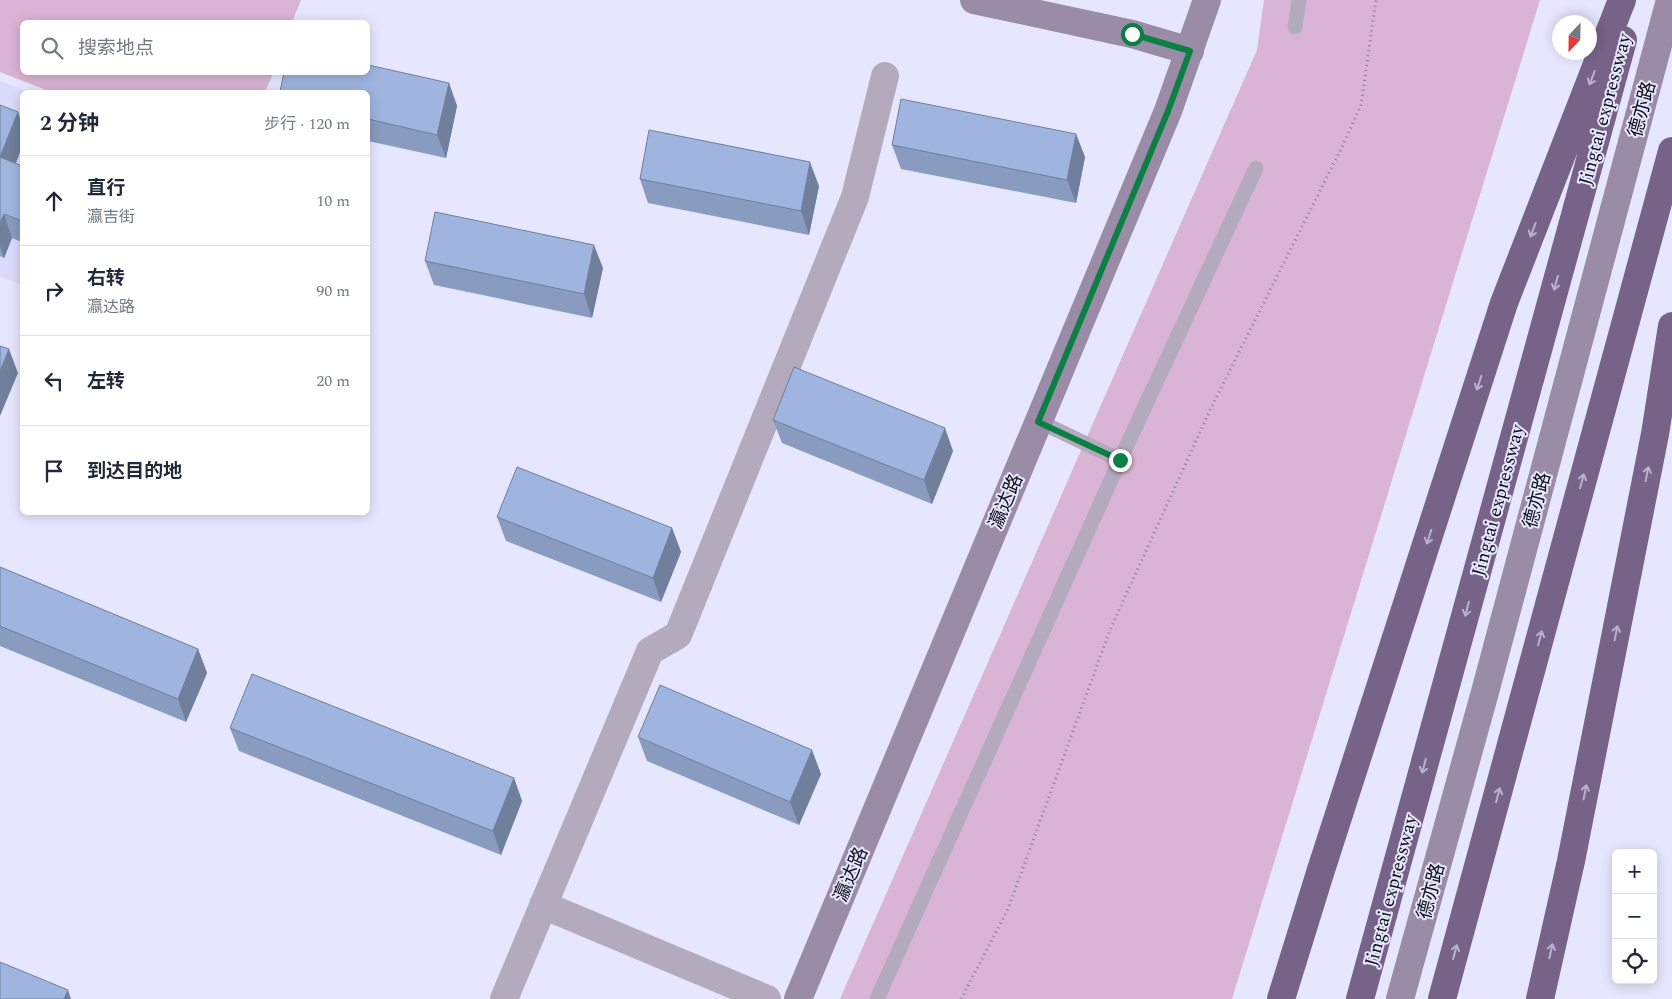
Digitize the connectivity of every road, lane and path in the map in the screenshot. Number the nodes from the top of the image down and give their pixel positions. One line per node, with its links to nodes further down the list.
1 (974, 0): 9 (street)
2 (1207, 0): 9 (street, 瀛达路)
3 (1299, 0): 8 (lane)
4 (1376, 0): 21 (path)
5 (1622, 0): 22 (highway, one-way to 22)
6 (1634, 0): 23 (highway, Jingtai expressway, one-way to 23)
7 (1670, 0): 24 (street, 德亦路)
8 (1295, 27)
9 (1190, 51): 14 (street, 瀛达路)
10 (885, 76): 16 (street)
11 (1672, 150): 25 (highway, one-way to 11)
12 (1256, 168): 15 (lane)
13 (1672, 326): 26 (highway, one-way to 13)
14 (1038, 422): 15 (lane); 19 (street, 瀛达路)
15 (1120, 460): 20 (lane)
16 (543, 905): 17 (street); 18 (street)
17 (504, 999)
18 (767, 999)
19 (798, 999)
20 (878, 999)
21 (961, 999)
22 (1281, 999)
23 (1360, 999)
24 (1400, 999)
25 (1442, 999)
26 (1540, 999)

